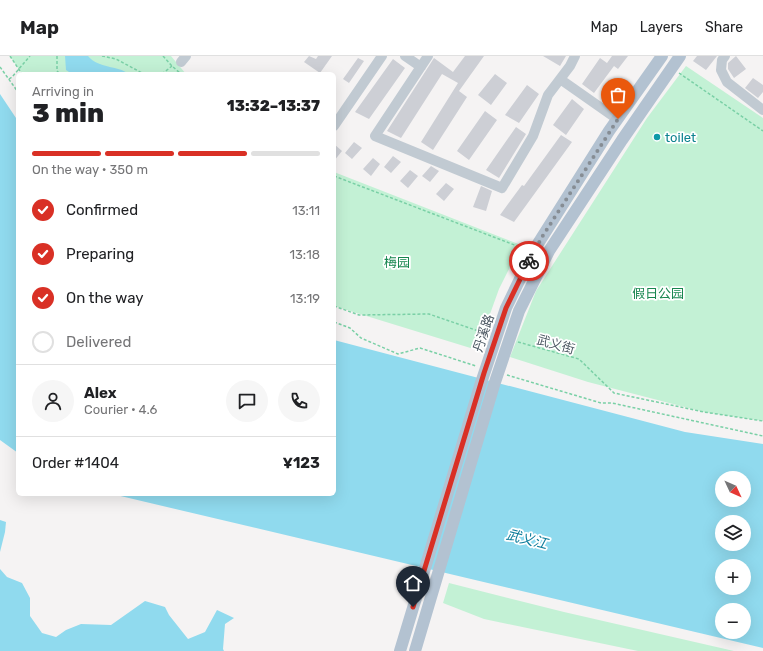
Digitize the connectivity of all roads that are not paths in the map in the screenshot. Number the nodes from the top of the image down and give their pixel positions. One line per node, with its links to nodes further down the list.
1 (405, 56): 8 (street)
2 (428, 56): 8 (street)
3 (575, 56): 9 (street)
4 (662, 56): 11 (main road, 丹溪路)
5 (680, 56): 14 (main road, 丹溪路)
6 (377, 58): 12 (street)
7 (724, 58): 10 (street)
8 (421, 67): 9 (street)
9 (560, 79): 11 (street)
10 (763, 110)
11 (618, 119): 13 (main road, 丹溪路)
12 (336, 123)
13 (400, 651)
14 (415, 651)

